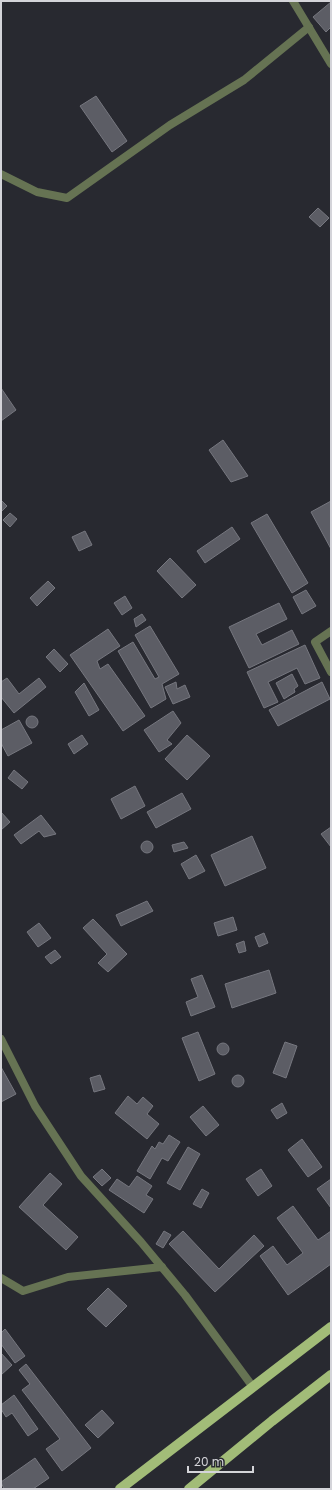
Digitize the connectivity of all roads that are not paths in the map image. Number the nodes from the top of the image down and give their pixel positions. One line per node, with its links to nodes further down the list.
1 (293, 1): 2 (street)
2 (309, 27): 3 (street); 4 (street)
3 (331, 64)
4 (1, 174)
5 (331, 631): 6 (street)
6 (331, 672)
7 (1, 1039): 8 (street)
8 (162, 1266): 9 (street); 12 (street)
9 (1, 1278)
10 (331, 1327): 12 (main road)
11 (331, 1375): 14 (main road)
12 (253, 1387): 13 (main road)
13 (120, 1489)
14 (189, 1489)

